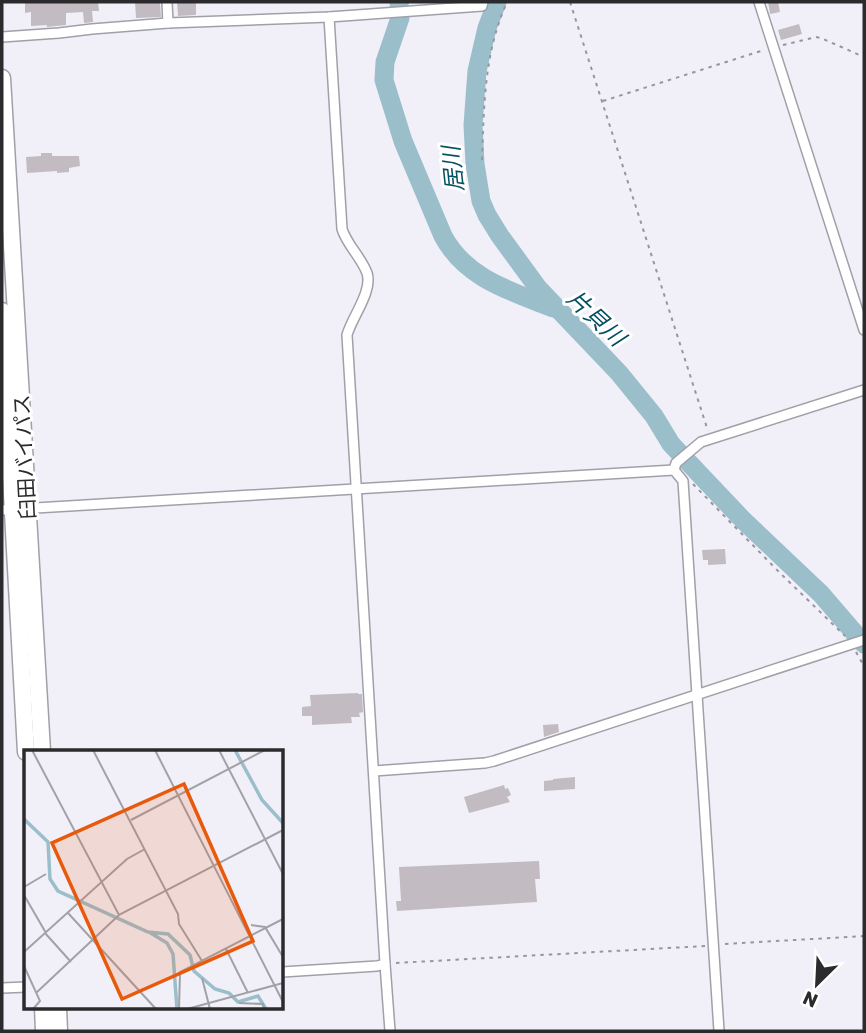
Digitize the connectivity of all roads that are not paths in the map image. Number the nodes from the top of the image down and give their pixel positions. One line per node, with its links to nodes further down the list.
1 (167, 2): 5 (street)
2 (483, 2): 4 (street)
3 (760, 2): 9 (street)
4 (329, 16): 5 (street); 12 (street)
5 (168, 23): 6 (street)
6 (2, 37)
7 (2, 78): 13 (highway, 臼田バイパス)
8 (2, 311): 13 (highway, 臼田バイパス)
9 (864, 330)
10 (864, 390): 11 (street)
11 (676, 469): 12 (street); 15 (street)
12 (357, 489): 13 (street); 18 (street)
13 (14, 509): 16 (highway, 臼田バイパス); 17 (highway, 臼田バイパス)
14 (857, 642): 15 (street)
15 (698, 693): 18 (street); 28 (street)
16 (26, 750)
17 (42, 750)
18 (374, 771): 19 (street)
19 (385, 964): 20 (street); 27 (street)
20 (284, 972)
21 (24, 987): 22 (street)
22 (2, 988)
23 (43, 1009): 25 (highway)
24 (58, 1009): 26 (highway)
25 (44, 1031)
26 (60, 1031)
27 (390, 1031)
28 (719, 1031)

